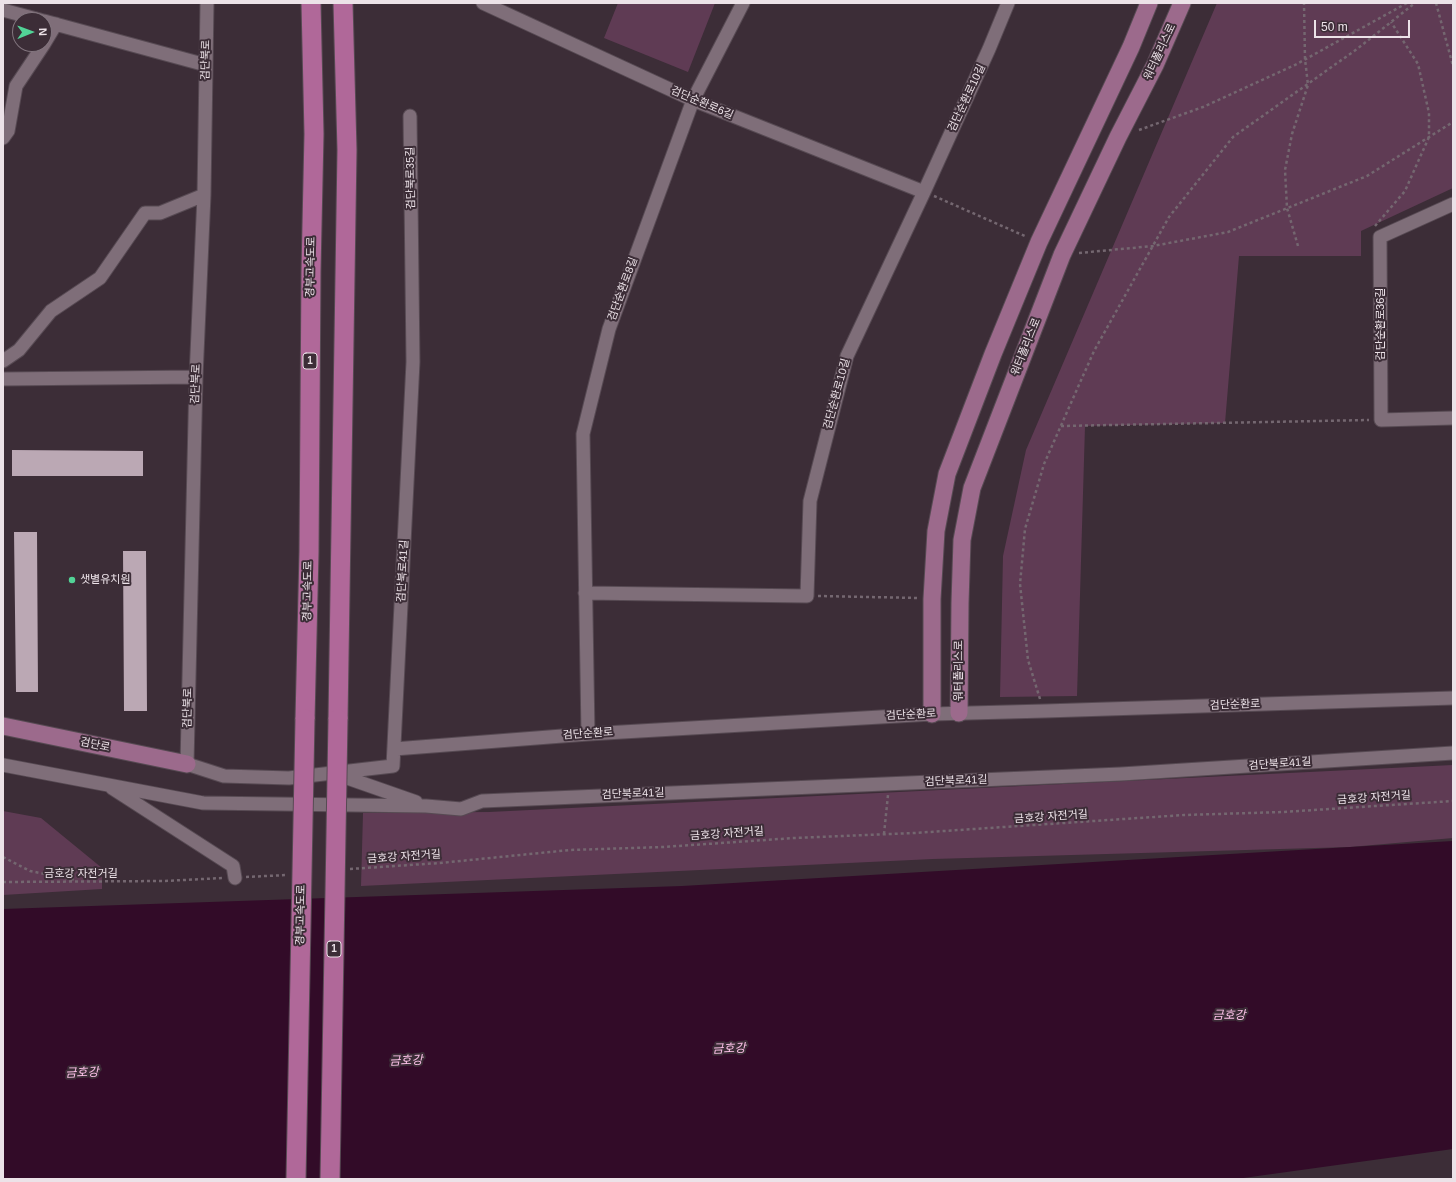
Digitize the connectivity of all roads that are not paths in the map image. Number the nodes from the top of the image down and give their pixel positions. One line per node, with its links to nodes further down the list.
1 (207, 3): 11 (street, 검단북로)
2 (311, 3): 37 (highway, 경부고속도로 / 1, bridge)
3 (343, 3): 38 (highway, 1, bridge)
4 (483, 3): 12 (street, 검단순환로6길)
5 (742, 3): 12 (street, 검단순환로8길)
6 (1008, 3): 15 (street, 검단순환로10길)
7 (1149, 3): 26 (main road)
8 (1182, 3): 25 (main road, 워터폴리스로)
9 (52, 24): 11 (street)
10 (39, 52): 14 (street)
11 (206, 65): 16 (street, 검단북로)
12 (693, 100): 15 (street, 검단순환로6길); 23 (street, 검단순환로8길)
13 (410, 116): 18 (street, 검단북로35길)
14 (3, 138)
15 (924, 192): 23 (street, 검단순환로10길)
16 (204, 195): 19 (street); 20 (street, 검단북로)
17 (1453, 204): 22 (street, 검단순환로36길)
18 (412, 240): 29 (street, 검단북로41길)
19 (3, 360)
20 (196, 377): 21 (street); 31 (street, 검단북로)
21 (3, 379)
22 (1453, 418)
23 (585, 593): 28 (street, 검단순환로8길)
24 (1453, 698): 25 (street, 검단순환로)
25 (959, 713): 26 (street, 검단순환로)
26 (932, 714): 28 (street, 검단순환로)
27 (3, 726): 31 (main road, 검단로)
28 (588, 734): 29 (street, 검단순환로)
29 (394, 749): 33 (street, 검단북로41길)
30 (1453, 753): 35 (street, 검단북로41길)
31 (187, 764): 33 (street, 검단북로41길)
32 (3, 765): 34 (street)
33 (333, 773): 35 (street)
34 (105, 784): 35 (street); 36 (street)
35 (426, 806)
36 (234, 878)
37 (296, 1179)
38 (330, 1179)

